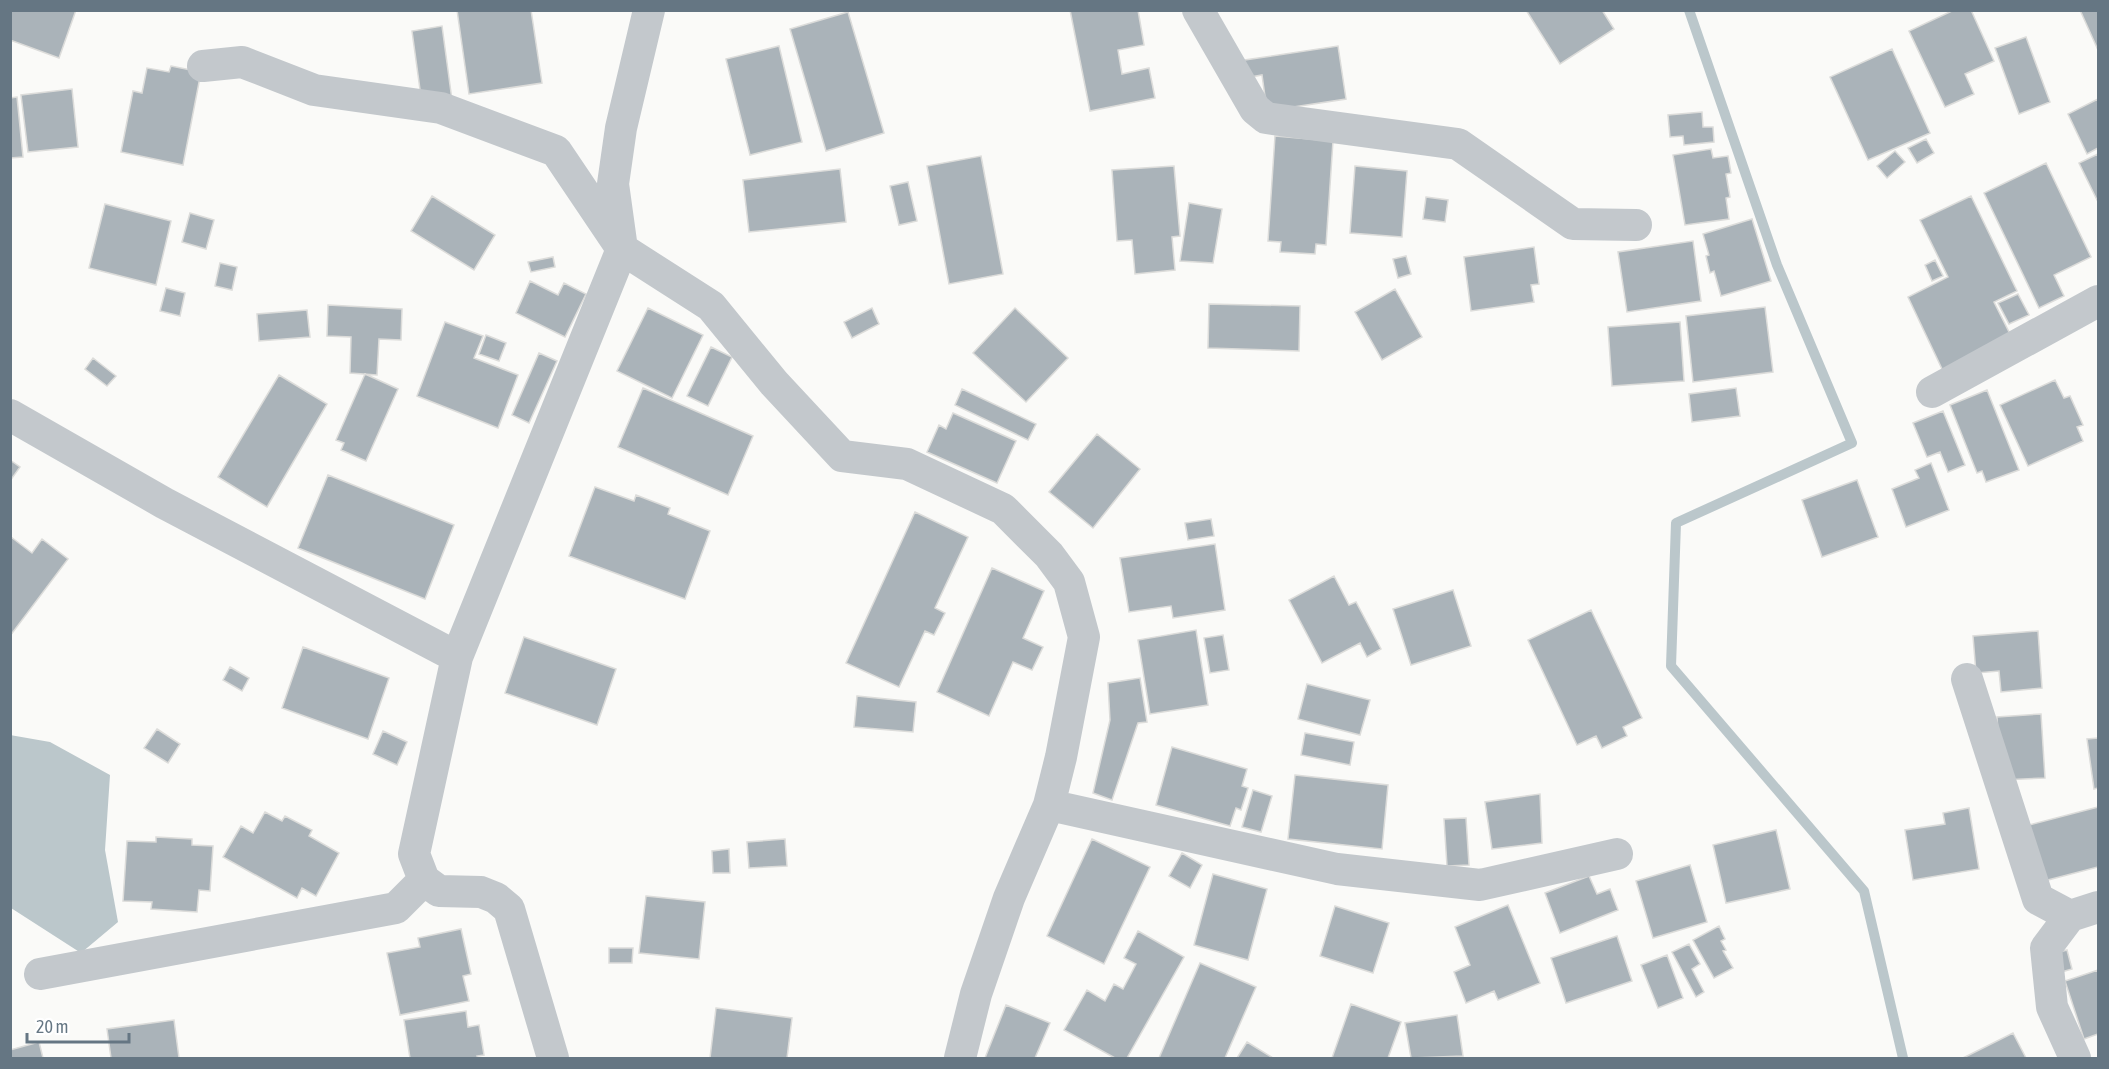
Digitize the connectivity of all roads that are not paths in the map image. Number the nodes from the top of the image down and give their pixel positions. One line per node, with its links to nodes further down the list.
1 (649, 10): 5 (street)
2 (1198, 10): 4 (street)
3 (203, 66): 5 (street)
4 (1636, 225)
5 (622, 249): 9 (street); 11 (street)
6 (2098, 301): 7 (street)
7 (1932, 392)
8 (10, 416): 9 (street)
9 (457, 657): 13 (street)
10 (1966, 679): 14 (street)
11 (1049, 805): 12 (street); 17 (street)
12 (1617, 854)
13 (424, 880): 15 (street); 16 (street)
14 (2084, 912): 18 (street)
15 (40, 974)
16 (553, 1059)
17 (960, 1059)
18 (2075, 1059)

